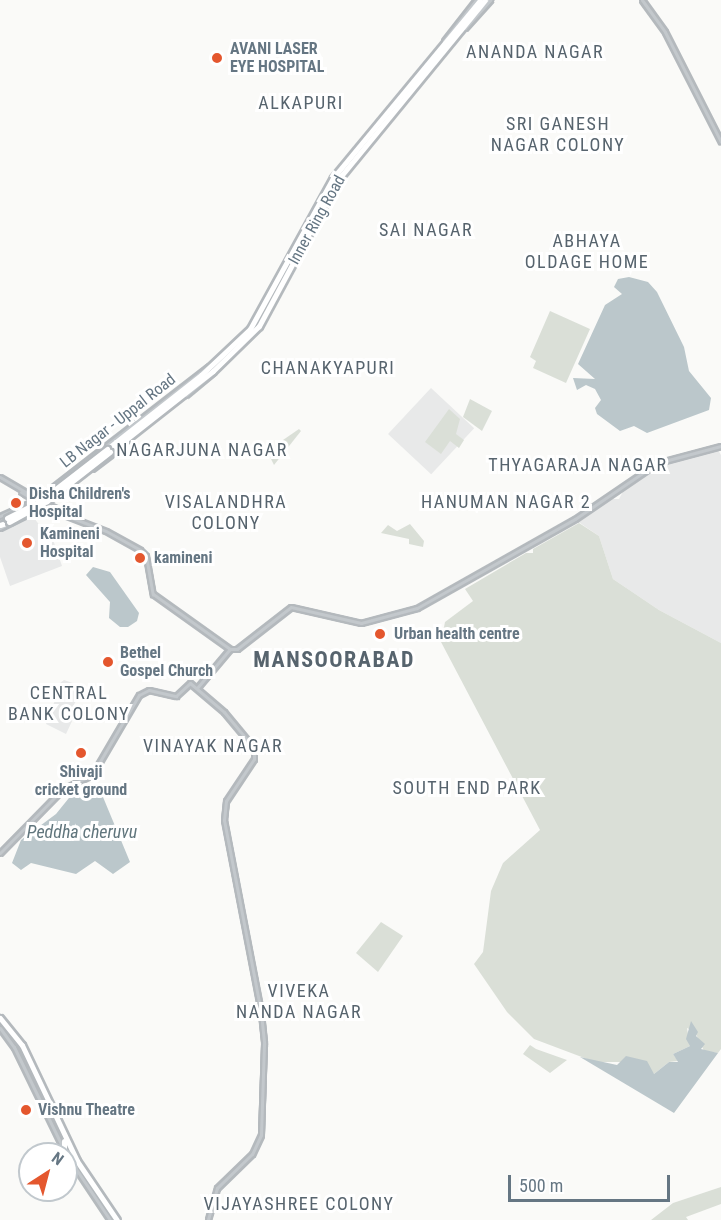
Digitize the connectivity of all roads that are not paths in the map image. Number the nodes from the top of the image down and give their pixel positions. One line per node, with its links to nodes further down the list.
1 (478, 0): 4 (highway)
2 (488, 0): 4 (highway)
3 (642, 0): 5 (street)
4 (446, 44): 6 (highway, Inner Ring Road)
5 (721, 142)
6 (213, 368): 9 (street, LB Nagar - Uppal Road); 10 (street, LB Nagar - Uppal Road); 12 (highway, Inner Ring Road, bridge)
7 (721, 446): 13 (street)
8 (0, 478): 9 (street)
9 (36, 499): 10 (street); 10 (street); 11 (street, LB Nagar - Uppal Road)
10 (43, 506): 12 (street, LB Nagar - Uppal Road); 13 (street)
11 (0, 516)
12 (0, 525)
13 (230, 649): 14 (street)
14 (197, 688): 15 (street); 25 (street)
15 (0, 853)
16 (0, 1018): 20 (highway)
17 (0, 1022): 19 (highway)
18 (0, 1028): 19 (street)
19 (46, 1106): 20 (highway); 22 (street)
20 (57, 1119): 21 (highway); 24 (highway)
21 (64, 1141): 24 (highway)
22 (61, 1142)
23 (78, 1171): 24 (street)
24 (114, 1219)
25 (208, 1220)

